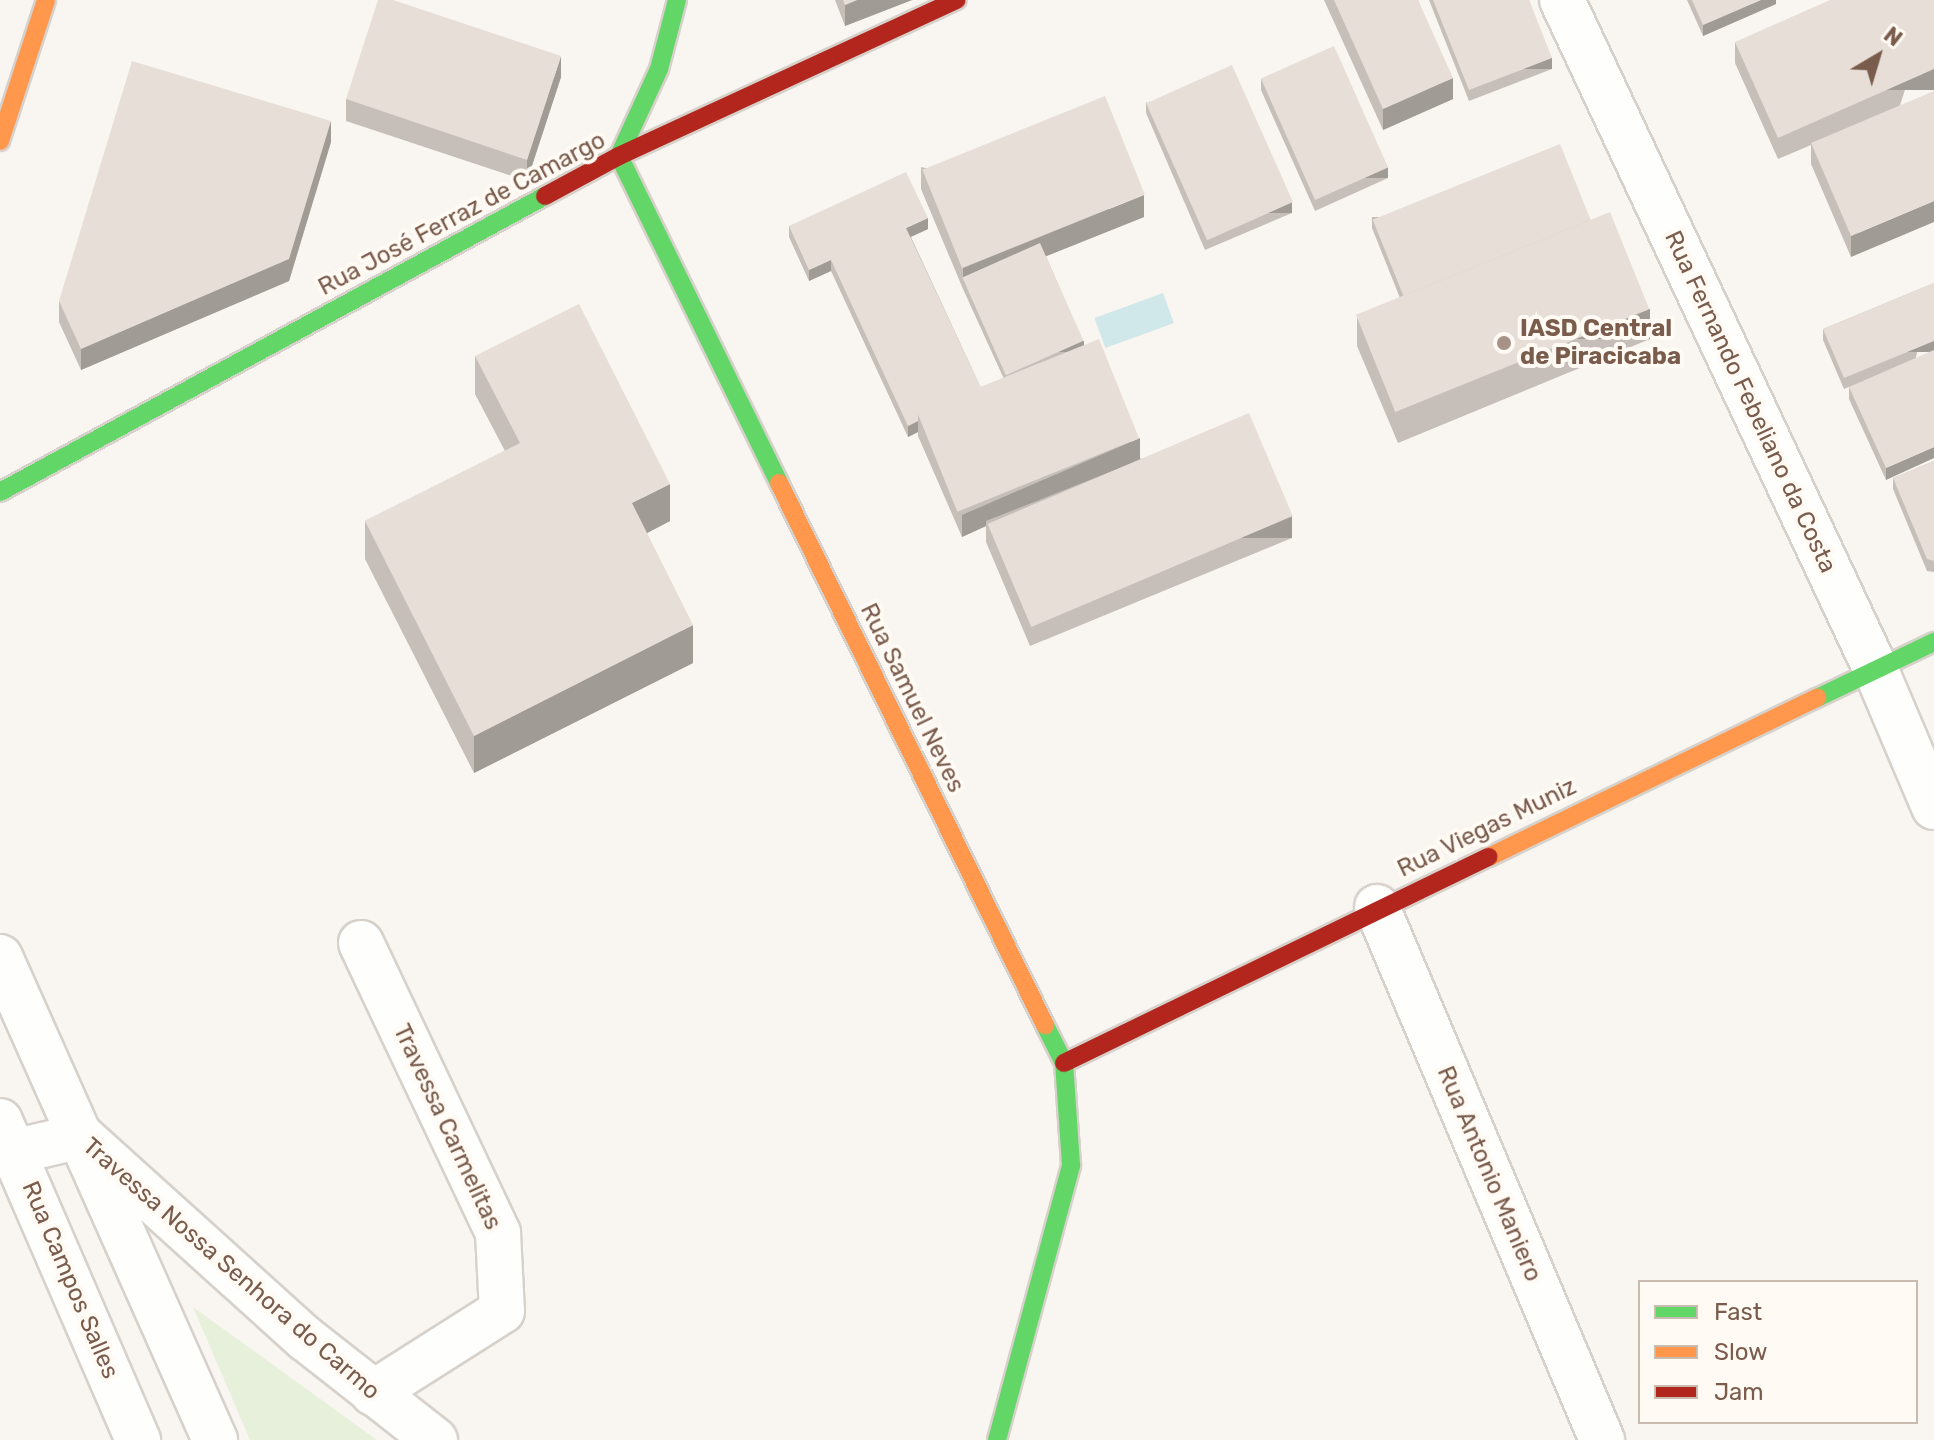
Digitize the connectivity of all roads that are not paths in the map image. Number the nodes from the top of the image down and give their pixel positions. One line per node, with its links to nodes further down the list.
1 (46, 0): 5 (street)
2 (677, 0): 6 (street)
3 (957, 0): 6 (street, Rua José Ferraz de Camargo)
4 (1562, 0): 9 (street, Rua Fernando Febeliano da Costa)
5 (0, 141)
6 (619, 156): 7 (street, Rua José Ferraz de Camargo); 14 (street, Rua Samuel Neves)
7 (0, 492)
8 (1934, 642): 9 (street, Rua Viegas Muniz)
9 (1875, 668): 10 (street, Rua Fernando Febeliano da Costa); 11 (street, Rua Viegas Muniz)
10 (1934, 807)
11 (1377, 907): 14 (street, Rua Viegas Muniz); 22 (street, Rua Antonio Maniero)
12 (361, 943): 17 (street, Travessa Carmelitas)
13 (0, 957): 15 (street)
14 (1064, 1063): 21 (street, Rua Samuel Neves)
15 (81, 1136): 16 (street, Travessa Nossa Senhora do Carmo); 17 (street, Travessa Nossa Senhora do Carmo); 19 (street)
16 (5, 1142): 18 (street, Rua Campos Salles)
17 (373, 1393): 20 (street, Travessa Nossa Senhora do Carmo)
18 (138, 1440)
19 (215, 1440)
20 (435, 1440)
21 (997, 1440)
22 (1602, 1440)

